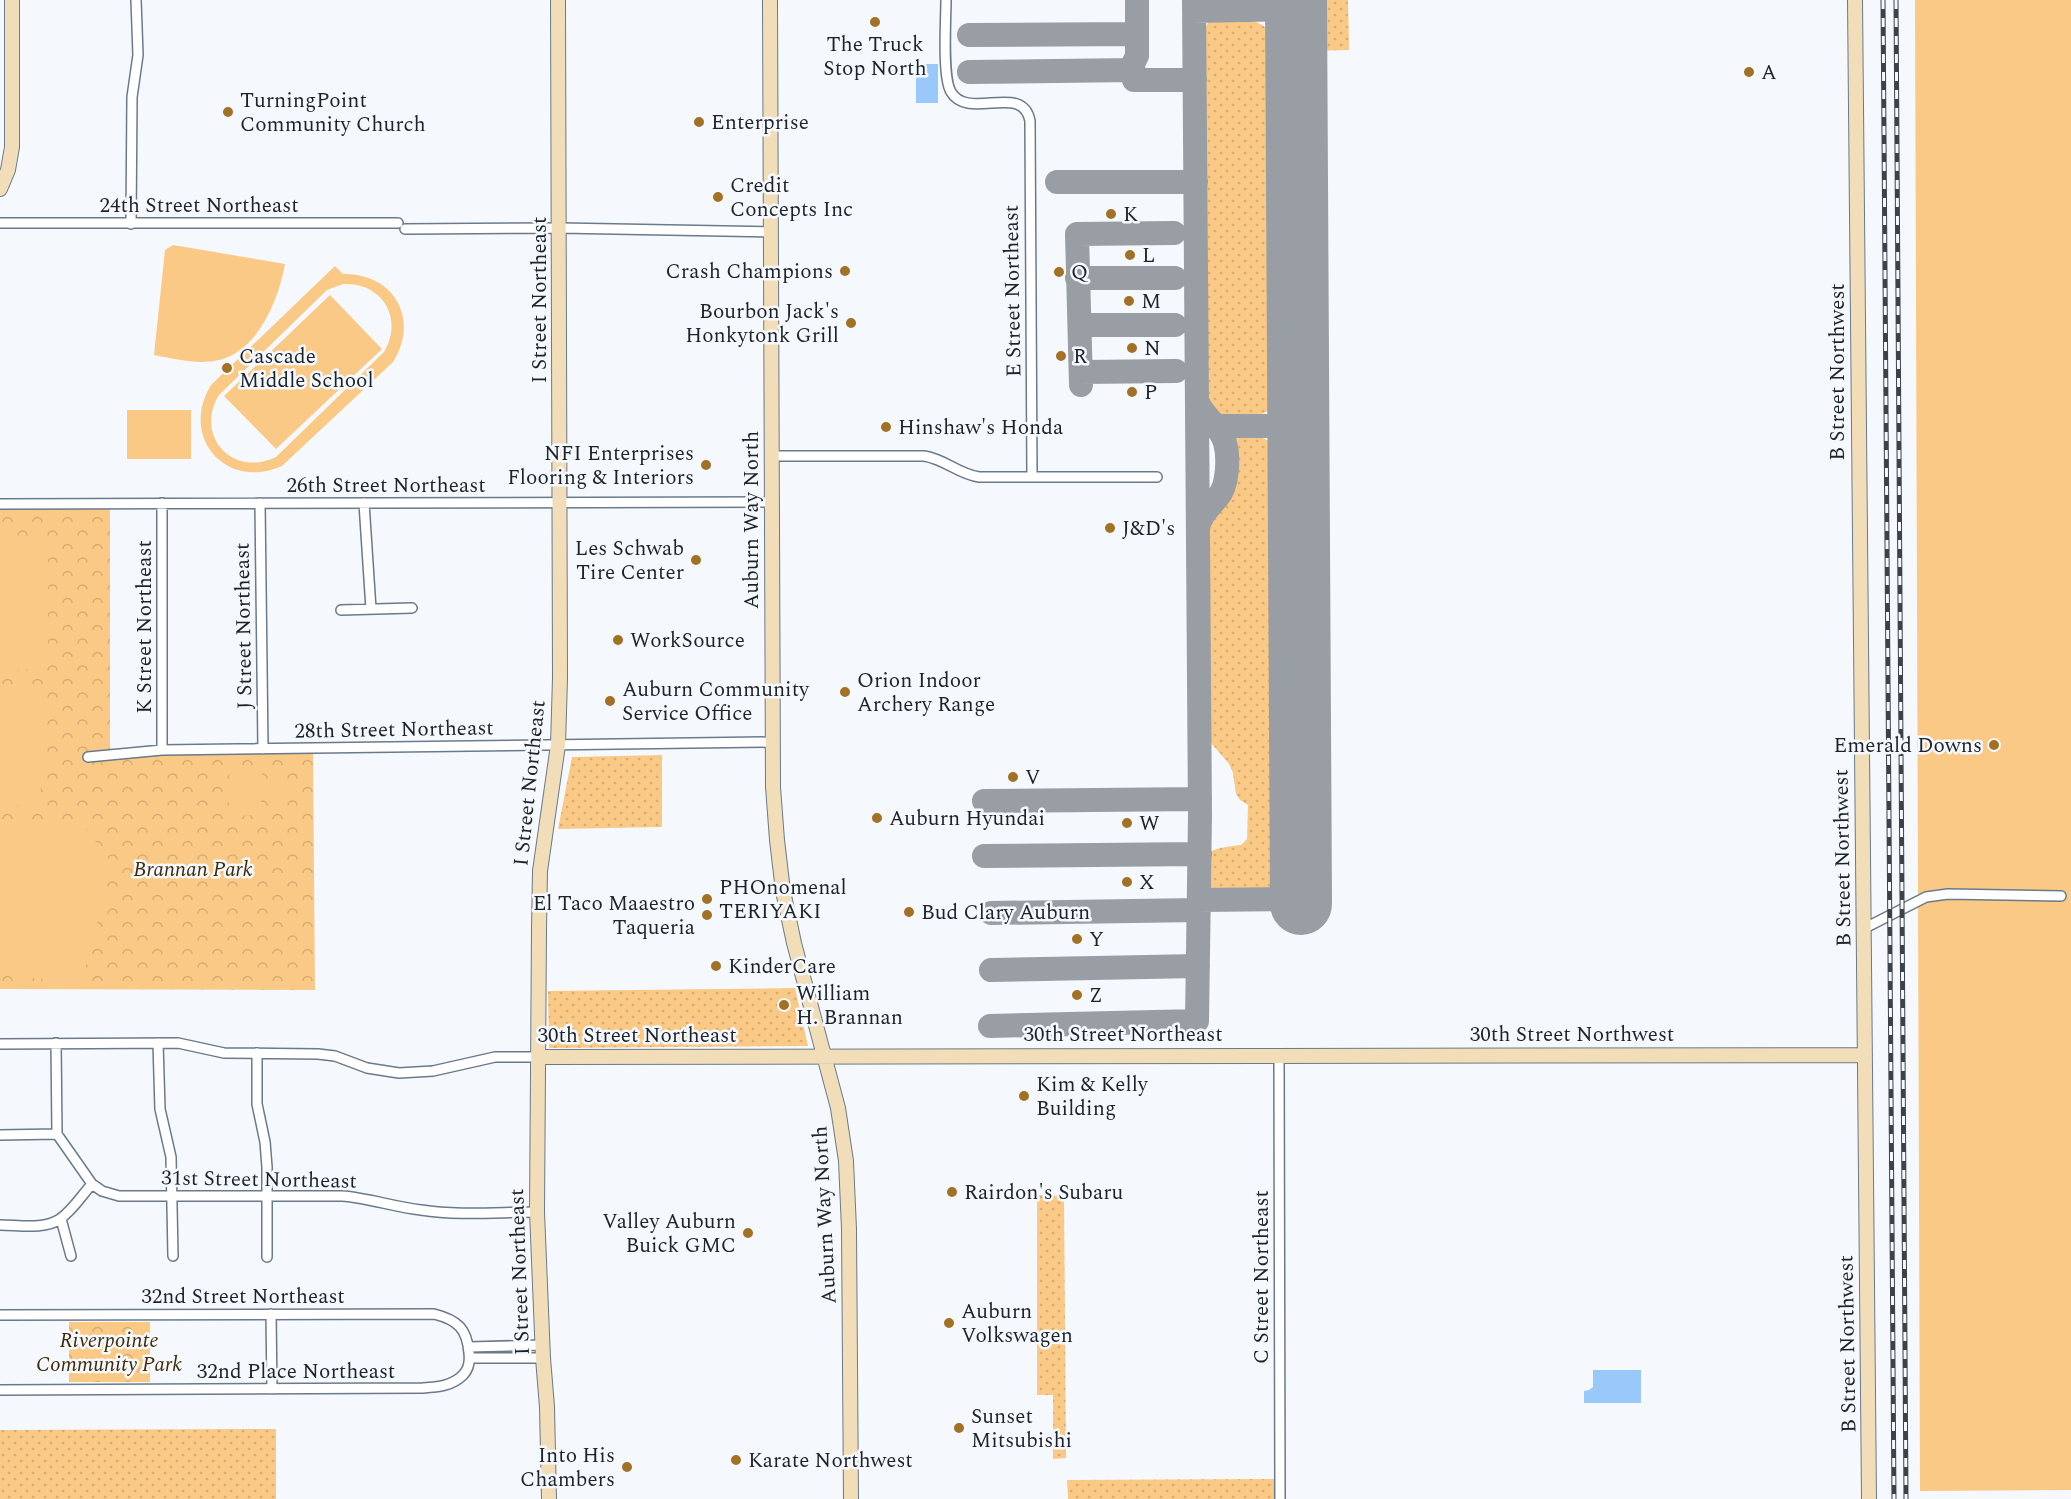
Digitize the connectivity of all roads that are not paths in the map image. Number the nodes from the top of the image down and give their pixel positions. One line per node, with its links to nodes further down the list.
1 (12, 0): 7 (street)
2 (136, 0): 9 (street)
3 (558, 0): 10 (street, I Street Northeast)
4 (770, 0): 11 (street, Auburn Way North)
5 (946, 0): 13 (street, E Street Northeast)
6 (1855, 0): 30 (street, B Street Northwest)
7 (0, 189)
8 (0, 223): 9 (street, 24th Street Northeast)
9 (131, 224): 10 (street, 24th Street Northeast)
10 (560, 228): 11 (street, 24th Street Northeast); 15 (street, I Street Northeast)
11 (771, 232): 12 (street, Auburn Way North)
12 (772, 456): 13 (street); 16 (street, Auburn Way North)
13 (1032, 476): 14 (street)
14 (1156, 477)
15 (560, 502): 16 (street, 26th Street Northeast); 19 (street, 26th Street Northeast); 25 (street, I Street Northeast)
16 (773, 502): 24 (street, Auburn Way North)
17 (162, 503): 18 (street, 26th Street Northeast); 20 (street, 26th Street Northeast); 27 (street, K Street Northeast)
18 (260, 503): 19 (street, 26th Street Northeast); 26 (street, J Street Northeast)
19 (364, 503): 22 (street)
20 (0, 504)
21 (412, 608): 22 (street)
22 (371, 609): 23 (street)
23 (340, 610)
24 (772, 742): 25 (street, 28th Street Northeast); 37 (street, Auburn Way North)
25 (558, 745): 26 (street, 28th Street Northeast); 38 (street, I Street Northeast)
26 (262, 749): 27 (street, 28th Street Northeast)
27 (162, 750): 28 (street, 28th Street Northeast)
28 (88, 757)
29 (2061, 896): 30 (street)
30 (1863, 929): 36 (street, B Street Northwest)
31 (56, 1043): 32 (street, 30th Street Northeast); 33 (street, 30th Street Northeast); 39 (street)
32 (158, 1043): 34 (street, 30th Street Northeast); 42 (street)
33 (0, 1044)
34 (257, 1053): 38 (street, 30th Street Northeast); 43 (street)
35 (1279, 1054): 36 (street, 30th Street Northwest); 37 (street, 30th Street Northeast); 59 (street, C Street Northeast)
36 (1865, 1055): 60 (street, B Street Northwest)
37 (825, 1056): 38 (street, 30th Street Northeast); 58 (street, Auburn Way North)
38 (538, 1057): 44 (street, I Street Northeast)
39 (57, 1134): 40 (street); 41 (street)
40 (0, 1135)
41 (92, 1184): 42 (street, 31st Street Northeast); 45 (street)
42 (172, 1196): 43 (street, 31st Street Northeast); 48 (street)
43 (267, 1196): 44 (street, 31st Street Northeast); 49 (street)
44 (537, 1212): 53 (street, I Street Northeast)
45 (61, 1219): 46 (street); 47 (street)
46 (0, 1225)
47 (71, 1256)
48 (173, 1256)
49 (267, 1257)
50 (271, 1314): 51 (street, 32nd Street Northeast); 52 (street, 32nd Street Northeast); 55 (street)
51 (0, 1315)
52 (469, 1347): 53 (street); 54 (street, 32nd Street Northeast)
53 (542, 1351): 54 (street); 57 (street, I Street Northeast)
54 (470, 1358): 55 (street, 32nd Place Northeast)
55 (272, 1389): 56 (street, 32nd Place Northeast)
56 (0, 1390)
57 (549, 1499)
58 (850, 1499)
59 (1280, 1499)
60 (1869, 1499)

